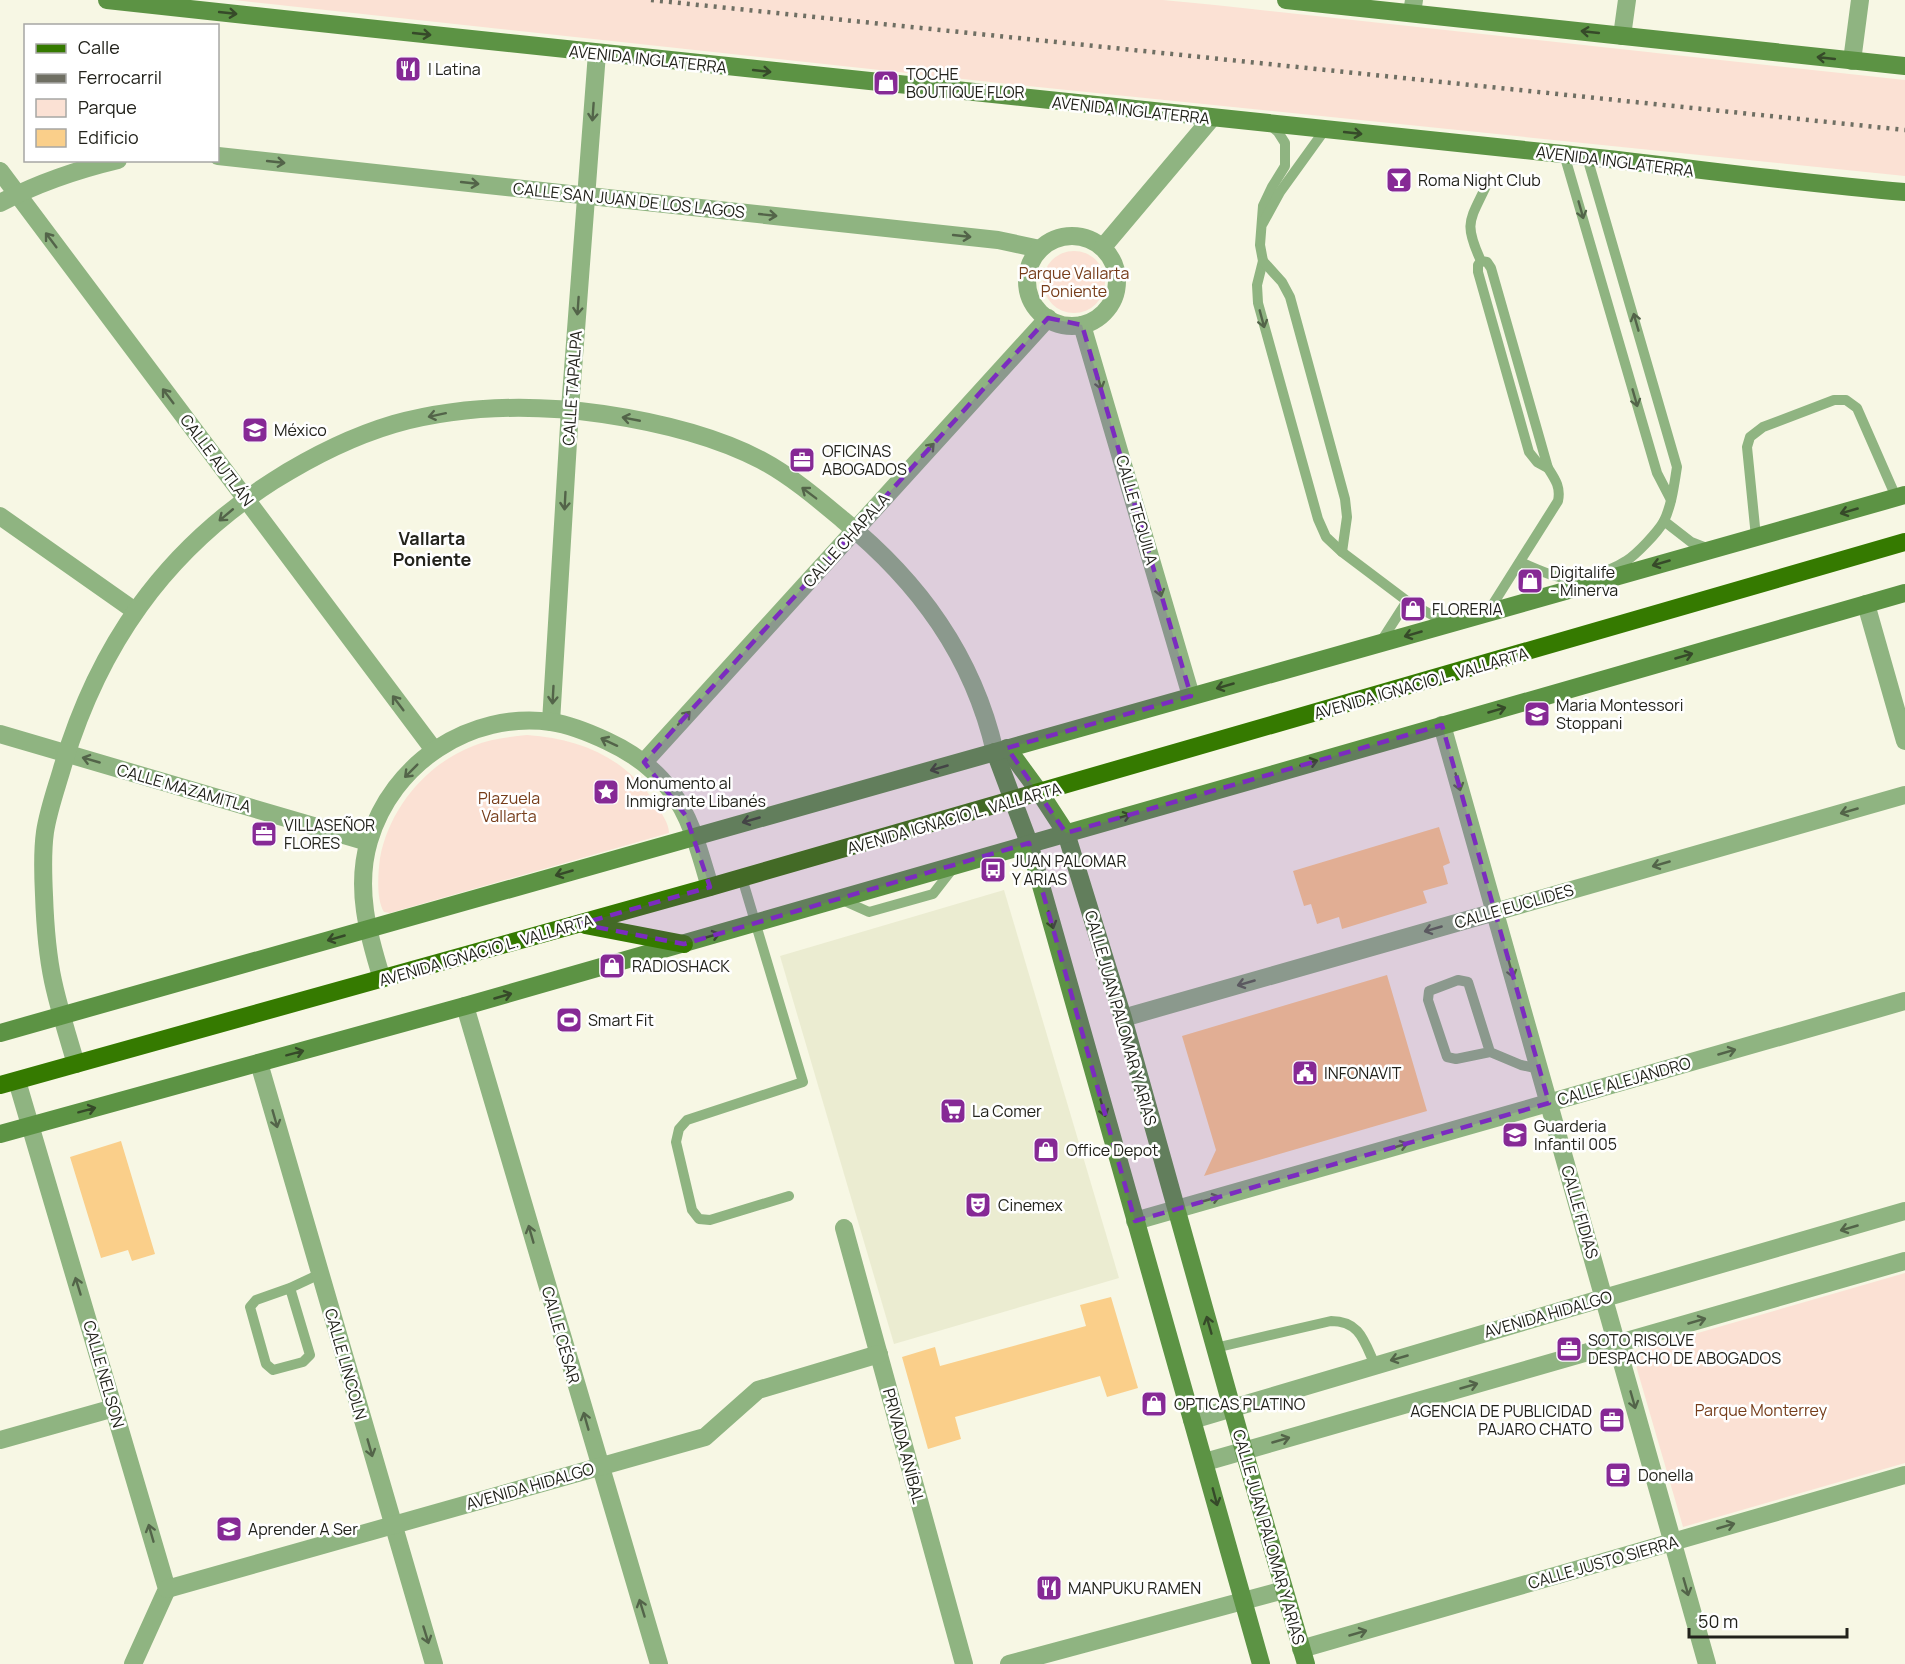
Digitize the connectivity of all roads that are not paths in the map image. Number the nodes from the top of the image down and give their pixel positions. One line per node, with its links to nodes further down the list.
1 (108, 0): 7 (street, AVENIDA INGLATERRA, one-way to 7)
2 (1286, 0): 5 (street)
3 (1627, 0): 6 (street)
4 (1860, 0): 8 (street)
5 (1413, 7): 6 (street, one-way to 5)
6 (1622, 36): 8 (street, one-way to 6)
7 (597, 53): 10 (street, AVENIDA INGLATERRA, one-way to 10); 21 (street, CALLE TAPALPA, one-way to 21)
8 (1852, 61): 9 (street)
9 (1905, 66)
10 (1211, 119): 11 (street, AVENIDA INGLATERRA); 24 (street)
11 (1270, 125): 12 (street, AVENIDA INGLATERRA); 23 (lane)
12 (1324, 130): 13 (street, AVENIDA INGLATERRA, one-way to 13); 23 (lane)
13 (1564, 154): 15 (street, AVENIDA INGLATERRA); 32 (lane, one-way to 32)
14 (219, 156): 21 (street, CALLE SAN JUAN DE LOS LAGOS, one-way to 21)
15 (1587, 157): 19 (street, AVENIDA INGLATERRA); 32 (lane, one-way to 15)
16 (110, 162): 20 (street)
17 (0, 171): 20 (street, CALLE AUTLÁN)
18 (1487, 184): 40 (lane)
19 (1905, 192)
20 (17, 194): 22 (street); 31 (street, CALLE AUTLÁN, one-way to 20)
21 (587, 196): 25 (street, CALLE SAN JUAN DE LOS LAGOS, one-way to 25); 29 (street, CALLE TAPALPA, one-way to 29)
22 (0, 203)
23 (1260, 229): 26 (lane)
24 (1103, 247): 25 (street); 28 (street)
25 (1040, 249): 27 (street)
26 (1263, 261): 39 (lane); 39 (lane, one-way to 39)
27 (1048, 318): 28 (street); 35 (street, CALLE CHAPALA, one-way to 27)
28 (1082, 325): 48 (street, CALLE TEQUILA, one-way to 48)
29 (570, 409): 31 (street, one-way to 31); 35 (street, one-way to 29); 49 (street, CALLE TAPALPA, one-way to 49)
30 (1900, 496): 36 (street, one-way to 36); 36 (lane)
31 (246, 499): 44 (street, one-way to 44); 53 (street, CALLE AUTLÁN, one-way to 31)
32 (1671, 500): 34 (lane)
33 (0, 516): 44 (street)
34 (1664, 521): 38 (lane); 40 (lane)
35 (855, 529): 54 (street); 56 (street, CALLE CHAPALA, one-way to 35)
36 (1756, 537): 38 (street)
37 (1905, 542): 57 (main road, AVENIDA IGNACIO L. VALLARTA)
38 (1710, 549): 45 (street, one-way to 45)
39 (1342, 552): 42 (lane)
40 (1520, 562): 45 (lane)
41 (1905, 593): 43 (street)
42 (1407, 601): 46 (lane); 47 (lane)
43 (1866, 604): 50 (street, one-way to 43); 52 (street)
44 (135, 611): 55 (street)
45 (1488, 612): 46 (street)
46 (1448, 624): 47 (street, one-way to 47)
47 (1380, 643): 48 (street, one-way to 48)
48 (1191, 696): 54 (street)
49 (551, 722): 53 (street); 56 (street, one-way to 49)
50 (1442, 726): 60 (street, one-way to 50); 66 (street, CALLE FIDIAS, one-way to 66)
51 (0, 734): 55 (street, CALLE MAZAMITLA)
52 (1905, 741)
53 (434, 750): 62 (street, one-way to 62)
54 (1001, 750): 57 (street, CALLE JUAN PALOMAR Y ARIAS); 59 (street); 61 (street, one-way to 61)
55 (66, 753): 62 (street, CALLE MAZAMITLA, one-way to 55); 74 (street)
56 (644, 762): 61 (street)
57 (1040, 793): 59 (main road, AVENIDA IGNACIO L. VALLARTA); 60 (street, CALLE JUAN PALOMAR Y ARIAS)
58 (1905, 795): 66 (street, CALLE EUCLIDES, one-way to 66)
59 (1013, 801): 63 (street); 64 (main road, AVENIDA IGNACIO L. VALLARTA)
60 (1066, 833): 63 (street); 75 (street, CALLE JUAN PALOMAR Y ARIAS)
61 (695, 836): 65 (street); 69 (street, one-way to 69)
62 (368, 842): 69 (street)
63 (1029, 843): 67 (street); 88 (street, one-way to 88)
64 (742, 878): 65 (main road, AVENIDA IGNACIO L. VALLARTA); 67 (lane)
65 (710, 887): 68 (main road, AVENIDA IGNACIO L. VALLARTA)
66 (1495, 912): 75 (street, CALLE EUCLIDES, one-way to 75); 80 (street, CALLE FIDIAS, one-way to 80)
67 (755, 923): 70 (street, one-way to 67); 85 (lane)
68 (580, 924): 70 (main road); 71 (main road, AVENIDA IGNACIO L. VALLARTA)
69 (367, 929): 71 (street); 74 (street, one-way to 74)
70 (684, 944): 73 (street, one-way to 70)
71 (382, 979): 79 (main road, AVENIDA IGNACIO L. VALLARTA)
72 (1905, 1001): 82 (street, CALLE ALEJANDRO, one-way to 72)
73 (465, 1006): 78 (street, one-way to 73); 104 (street, CALLE CÉSAR, one-way to 73)
74 (62, 1016): 76 (street); 79 (street)
75 (1123, 1018): 86 (street, CALLE JUAN PALOMAR Y ARIAS)
76 (0, 1033)
77 (1490, 1052): 77 (lane); 80 (lane)
78 (259, 1063): 83 (street, one-way to 78); 91 (street, CALLE LINCOLN, one-way to 91)
79 (76, 1064): 81 (main road, AVENIDA IGNACIO L. VALLARTA)
80 (1540, 1069): 82 (street, CALLE FIDIAS)
81 (9, 1083): 83 (street, CALLE NELSON)
82 (1549, 1103): 86 (street, CALLE ALEJANDRO, one-way to 82); 93 (street, CALLE FIDIAS)
83 (30, 1125): 84 (street); 98 (street, CALLE NELSON, one-way to 83)
84 (0, 1134)
85 (789, 1196)
86 (1177, 1209): 88 (street, CALLE ALEJANDRO); 95 (street, CALLE JUAN PALOMAR Y ARIAS, one-way to 86)
87 (1905, 1212): 93 (street, AVENIDA HIDALGO, one-way to 93)
88 (1135, 1221): 100 (street)
89 (844, 1228): 96 (street, PRIVADA ANÍBAL)
90 (1905, 1261): 94 (street, one-way to 90)
91 (320, 1274): 92 (lane); 106 (street, CALLE LINCOLN, one-way to 106)
92 (290, 1288): 92 (lane)
93 (1604, 1298): 94 (street, CALLE FIDIAS); 97 (street, AVENIDA HIDALGO, one-way to 97)
94 (1617, 1344): 102 (street, one-way to 94); 107 (street, CALLE FIDIAS, one-way to 107)
95 (1215, 1348): 97 (lane); 99 (street, CALLE JUAN PALOMAR Y ARIAS)
96 (879, 1354): 104 (street, AVENIDA HIDALGO); 116 (street, PRIVADA ANÍBAL)
97 (1375, 1365): 99 (street, AVENIDA HIDALGO)
98 (114, 1408): 101 (street); 108 (street, CALLE NELSON, one-way to 98)
99 (1232, 1408): 100 (street, AVENIDA HIDALGO); 102 (street, CALLE JUAN PALOMAR Y ARIAS)
100 (1192, 1420): 103 (street)
101 (0, 1440)
102 (1244, 1451): 103 (street); 109 (street, CALLE JUAN PALOMAR Y ARIAS)
103 (1205, 1462): 110 (street, one-way to 110)
104 (599, 1467): 106 (street, AVENIDA HIDALGO); 115 (street, CALLE CÉSAR, one-way to 104)
105 (1905, 1475): 107 (street, CALLE JUSTO SIERRA, one-way to 105)
106 (393, 1525): 108 (street, AVENIDA HIDALGO); 114 (street, CALLE LINCOLN, one-way to 114)
107 (1673, 1541): 112 (street, CALLE JUSTO SIERRA, one-way to 107); 119 (street, CALLE FIDIAS, one-way to 119)
108 (167, 1589): 113 (street)
109 (1284, 1590): 110 (street); 112 (street, CALLE JUAN PALOMAR Y ARIAS)
110 (1244, 1601): 111 (street); 118 (street)
111 (1061, 1657): 117 (street)
112 (1304, 1657)
113 (133, 1664)
114 (434, 1664)
115 (659, 1664)
116 (964, 1664)
117 (1008, 1664)
118 (1261, 1664)
119 (1707, 1664)

